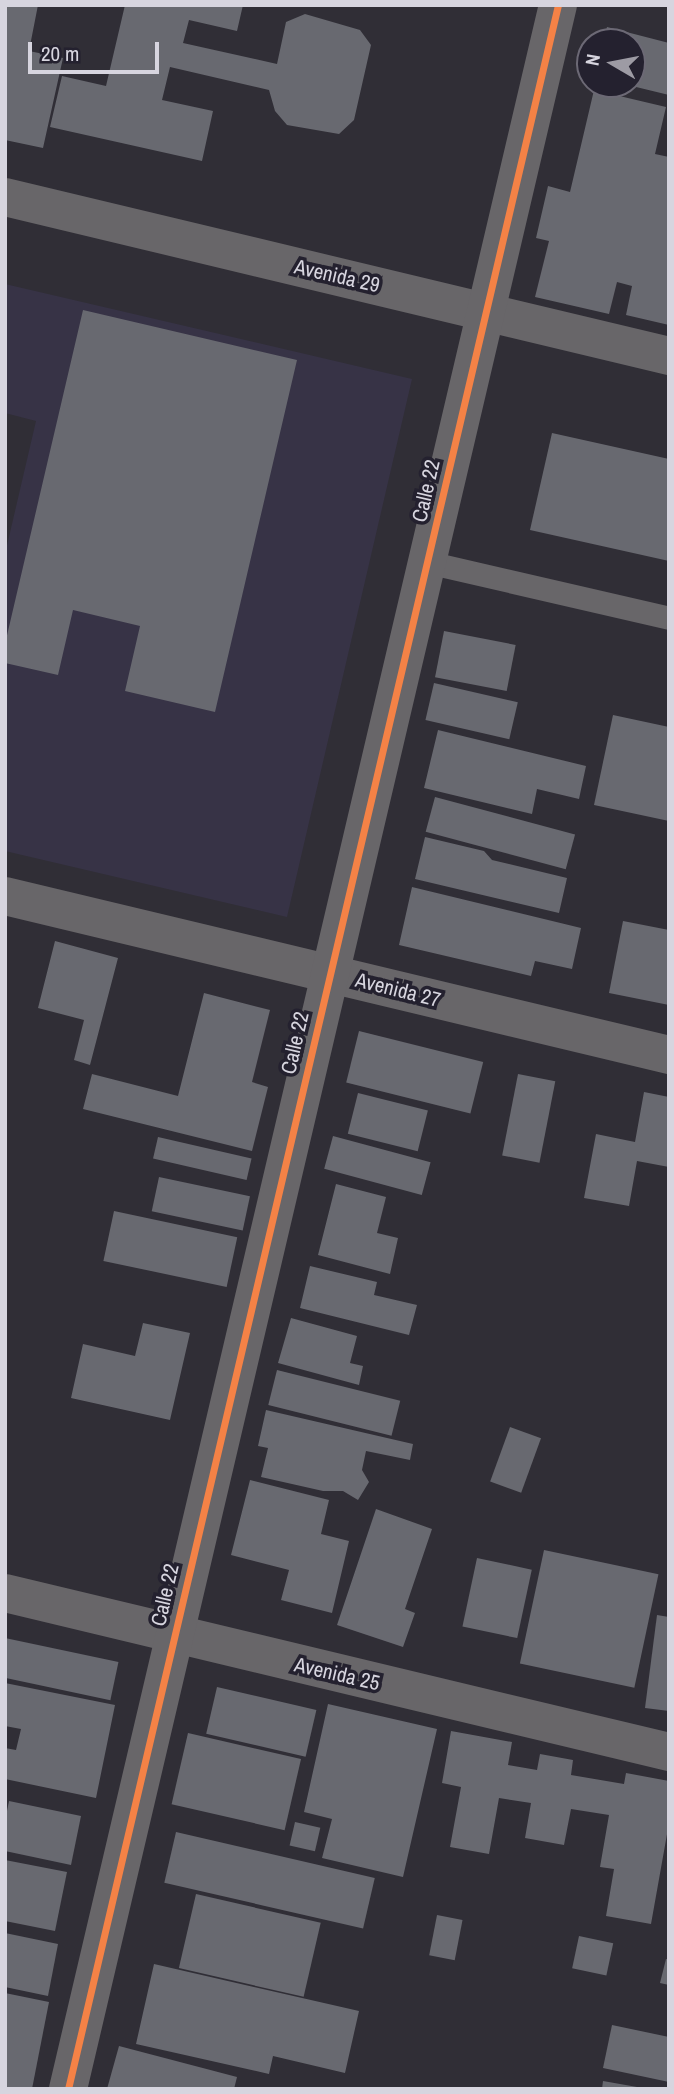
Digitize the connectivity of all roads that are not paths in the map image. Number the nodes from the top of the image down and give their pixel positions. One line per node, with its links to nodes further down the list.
1 (558, 5): 3 (street, Calle 22)
2 (5, 197): 3 (street, Avenida 29)
3 (486, 312): 4 (street, Avenida 29); 5 (street, Calle 22)
4 (669, 356)
5 (427, 562): 6 (lane); 8 (street, Calle 22)
6 (669, 618)
7 (5, 896): 8 (street, Avenida 27)
8 (330, 974): 9 (street, Avenida 27); 11 (street, Calle 22)
9 (669, 1055)
10 (5, 1593): 11 (street, Avenida 25)
11 (173, 1635): 12 (street, Avenida 25); 13 (street, Calle 22)
12 (669, 1752)
13 (68, 2089)

